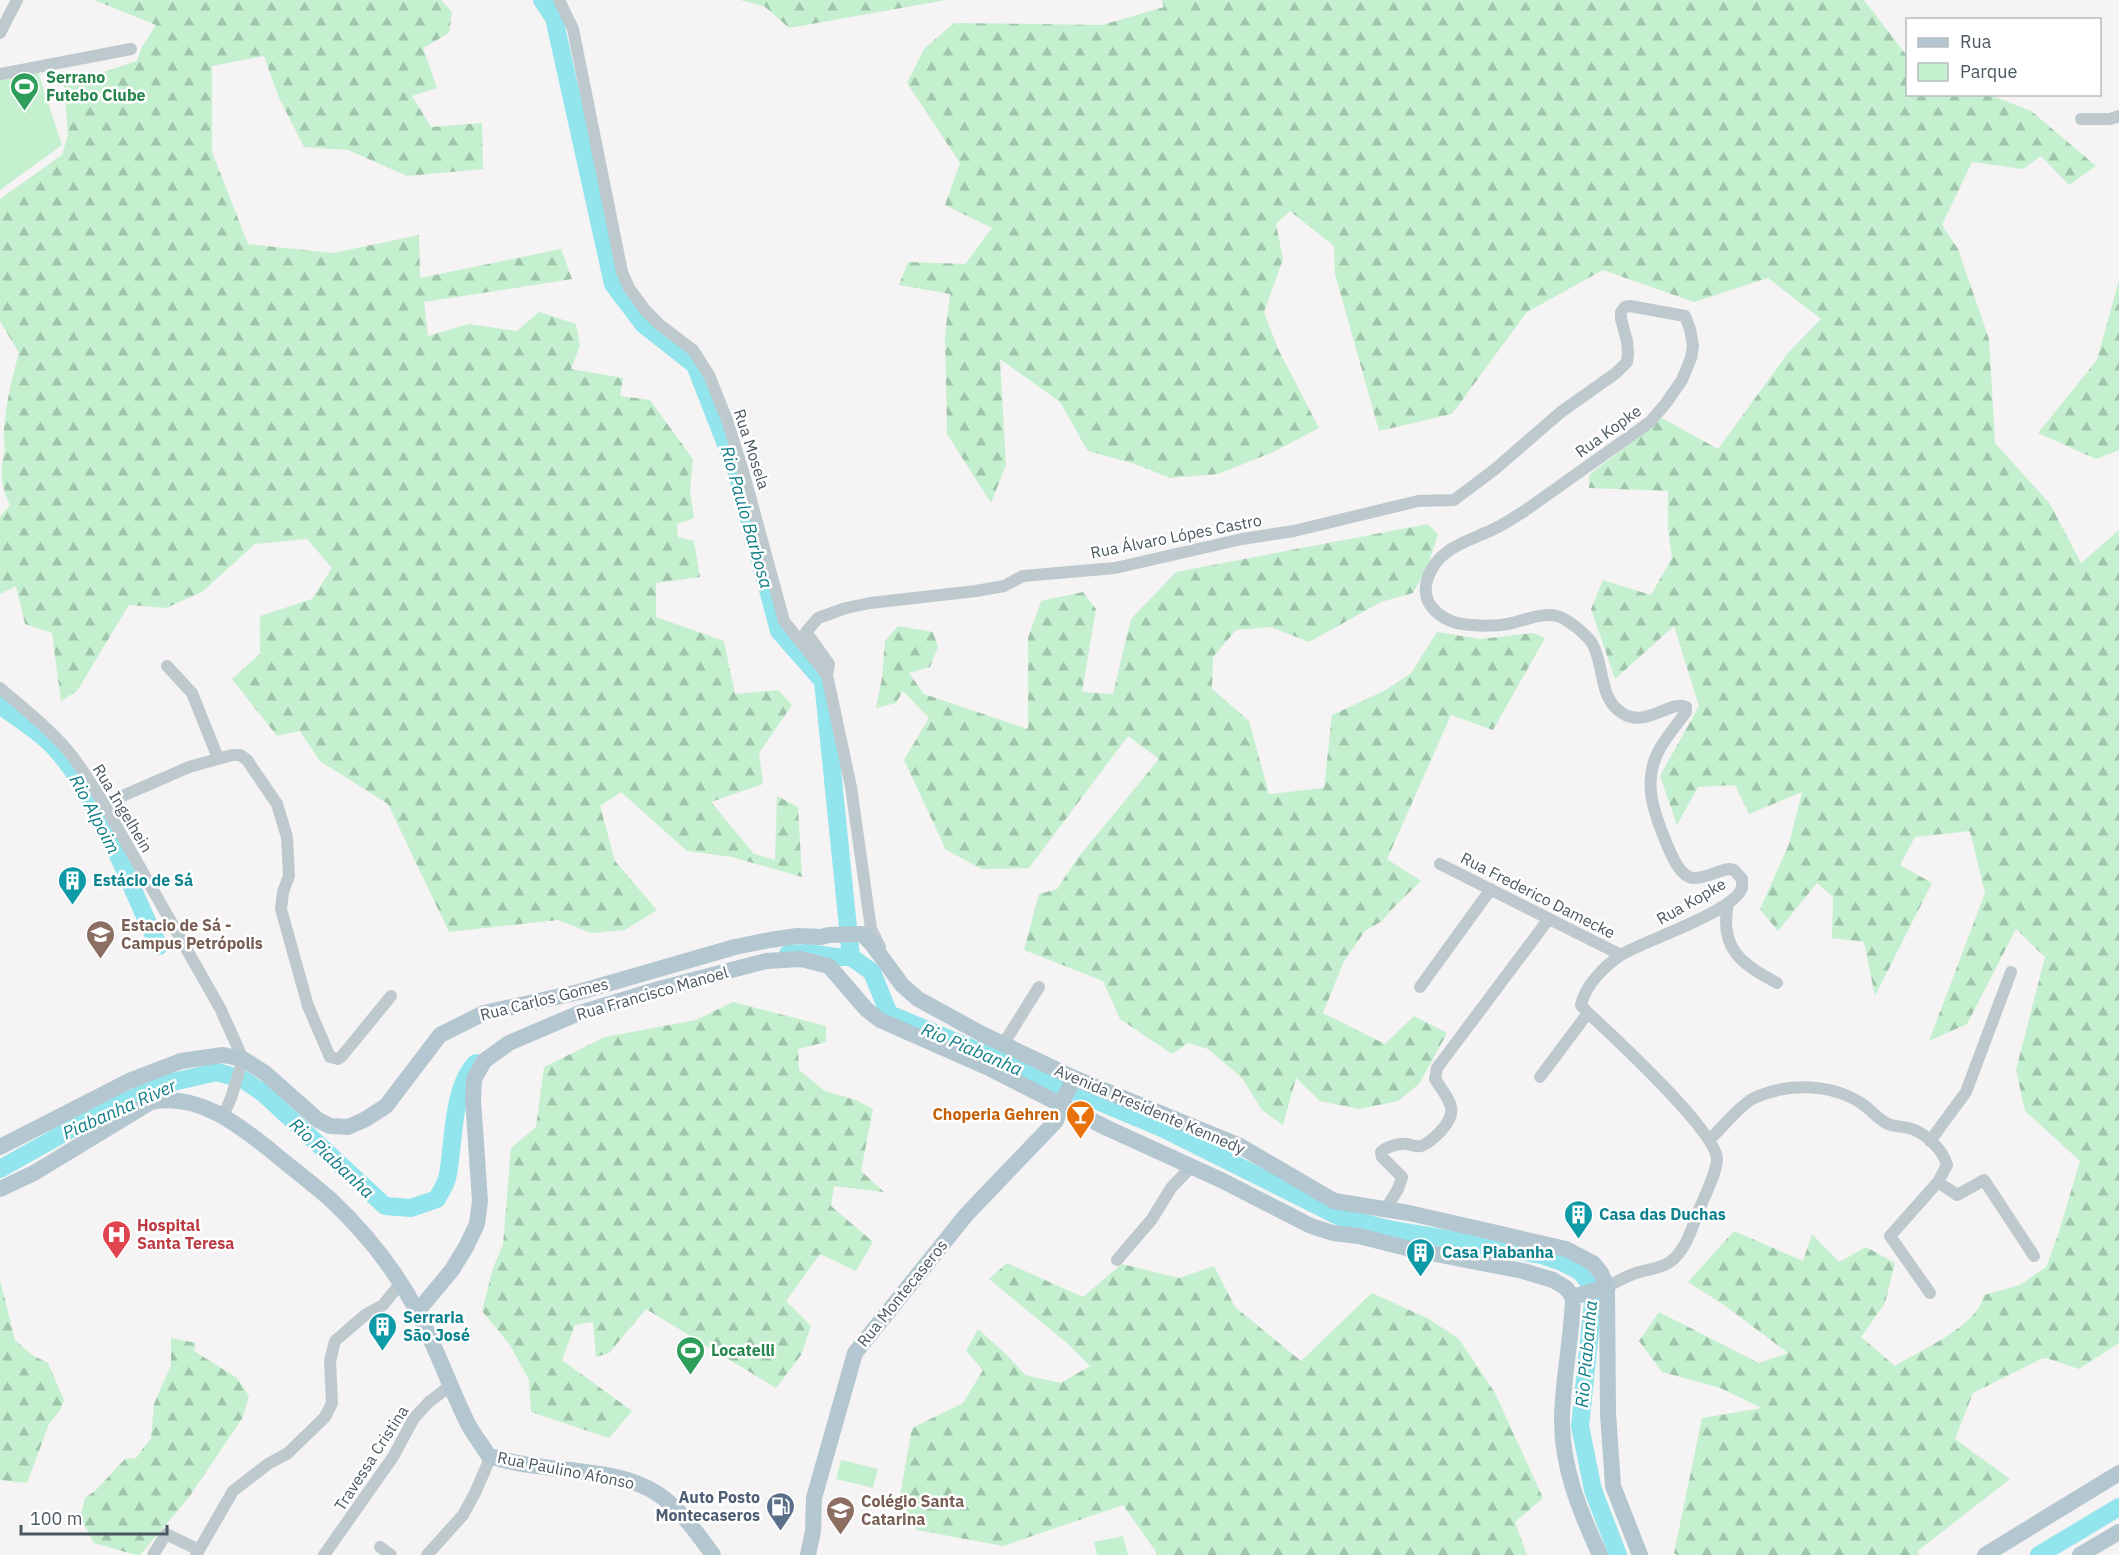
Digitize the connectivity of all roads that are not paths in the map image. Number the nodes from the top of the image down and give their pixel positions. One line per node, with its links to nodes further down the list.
1 (16, 0): 3 (street)
2 (559, 0): 10 (street, Rua Mosela)
3 (0, 33)
4 (131, 49): 5 (street)
5 (0, 74)
6 (2119, 116): 7 (street)
7 (2081, 119)
8 (1625, 307): 10 (street, Rua Álvaro Lópes Castro); 16 (street, Rua Kopke)
9 (166, 666): 12 (street)
10 (827, 675): 18 (street, Rua Mosela)
11 (0, 688): 13 (street, Rua Ingelhein)
12 (218, 758): 13 (street); 26 (street)
13 (104, 804): 29 (street, Rua Ingelhein)
14 (1440, 864): 15 (street, Rua Frederico Damecke)
15 (1491, 889): 17 (street, Rua Frederico Damecke); 25 (street)
16 (1728, 903): 20 (street, Rua Kopke); 23 (street)
17 (1548, 920): 20 (street, Rua Frederico Damecke); 40 (street)
18 (866, 932): 19 (main road, Rua Carlos Gomes); 28 (main road, Avenida Presidente Kennedy)
19 (735, 948): 21 (main road); 29 (main road, Rua Carlos Gomes)
20 (1621, 955): 27 (street, Rua Kopke)
21 (740, 968): 32 (main road, Rua Francisco Manoel); 47 (main road, Rua Francisco Manoel)
22 (2011, 972): 35 (street)
23 (1778, 983)
24 (1039, 987): 28 (street)
25 (1420, 987)
26 (391, 996)
27 (1588, 1013): 30 (street); 34 (street)
28 (1004, 1043): 31 (main road, Avenida Presidente Kennedy)
29 (243, 1059): 33 (street); 36 (main road)
30 (1540, 1077)
31 (1074, 1078): 32 (main road, Rua Montecaseros); 40 (main road, Avenida Presidente Kennedy)
32 (1061, 1104): 37 (main road, Avenida Presidente Kennedy); 59 (main road, Rua Montecaseros)
33 (223, 1116): 39 (main road, Rua Paulino Afonso); 43 (main road, Rua Paulino Afonso)
34 (1710, 1139): 35 (street); 44 (street)
35 (1930, 1141): 38 (street)
36 (0, 1147)
37 (1191, 1167): 42 (street); 46 (main road, Avenida Presidente Kennedy)
38 (1938, 1182): 41 (street); 45 (street)
39 (0, 1189)
40 (1385, 1210): 44 (main road, Avenida Presidente Kennedy)
41 (2034, 1256)
42 (1117, 1260)
43 (400, 1284): 47 (main road, Rua Paulino Afonso); 53 (street)
44 (1607, 1287): 46 (main road); 61 (main road)
45 (1930, 1293)
46 (1573, 1297): 60 (main road)
47 (417, 1312): 48 (main road, Rua Paulino Afonso)
48 (452, 1386): 49 (main road, Rua Paulino Afonso); 55 (street, Travessa Cristina)
49 (491, 1456): 57 (street); 58 (main road, Rua Paulino Afonso)
50 (2119, 1473): 62 (main road)
51 (2119, 1532): 63 (main road)
52 (380, 1547): 56 (street)
53 (198, 1552): 54 (street)
54 (153, 1555)
55 (324, 1555)
56 (391, 1555)
57 (427, 1555)
58 (713, 1555)
59 (808, 1555)
60 (1600, 1555)
61 (1640, 1555)
62 (1985, 1555)
63 (2080, 1555)

